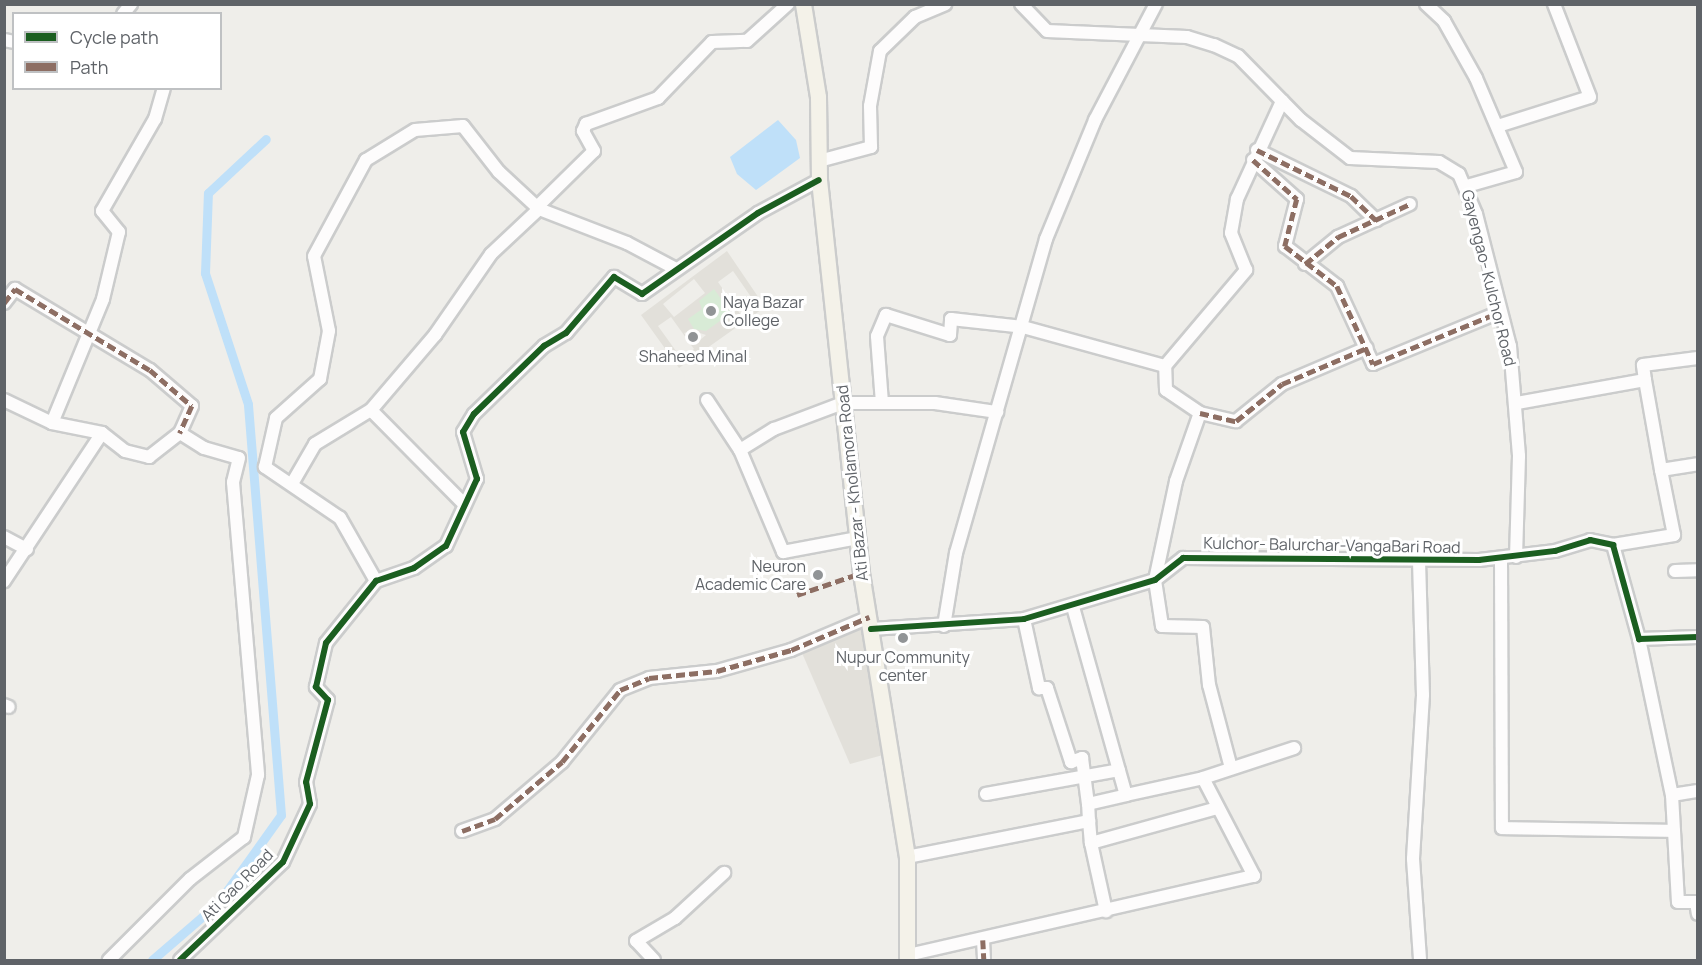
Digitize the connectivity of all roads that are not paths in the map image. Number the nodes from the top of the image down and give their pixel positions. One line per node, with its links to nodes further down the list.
1 (788, 4): 17 (street)
2 (803, 4): 13 (main road, Ati Bazar - Kholamora Road)
3 (945, 4): 13 (street)
4 (1021, 4): 8 (street, Gayengao- Kulchor Road)
5 (1156, 4): 8 (street)
6 (1426, 4): 11 (street)
7 (1554, 4): 11 (street)
8 (1140, 37): 10 (street, Gayengao- Kulchor Road); 23 (street)
9 (163, 90): 24 (street)
10 (1282, 101): 12 (street); 15 (street, Gayengao- Kulchor Road)
11 (1501, 125): 15 (street)
12 (1255, 155): 18 (street); 19 (street); 27 (street)
13 (819, 161): 14 (main road, Ati Bazar - Kholamora Road)
14 (819, 180): 20 (street); 31 (main road, Ati Bazar - Kholamora Road)
15 (1467, 186): 22 (street, Gayengao- Kulchor Road)
16 (1410, 204): 18 (street)
17 (539, 207): 20 (street); 34 (street); 43 (street)
18 (1376, 220): 19 (street)
19 (1305, 264): 25 (street)
20 (676, 269): 44 (street)
21 (4, 303): 24 (street)
22 (1500, 312): 25 (street); 33 (street, Gayengao- Kulchor Road)
23 (1023, 327): 27 (street); 32 (street); 35 (street)
24 (88, 329): 37 (street); 39 (street)
25 (1367, 348): 36 (street)
26 (1698, 358): 28 (street)
27 (1165, 366): 36 (street)
28 (1645, 380): 33 (street); 42 (street)
29 (4, 400): 37 (street)
30 (707, 400): 40 (street)
31 (843, 403): 32 (street); 40 (street); 46 (main road, Ati Bazar - Kholamora Road)
32 (882, 403): 35 (street)
33 (1517, 403): 49 (street, Gayengao- Kulchor Road)
34 (371, 410): 43 (street); 44 (street)
35 (997, 412): 60 (street)
36 (1200, 413): 54 (street)
37 (52, 423): 38 (street)
38 (102, 433): 39 (street); 48 (street)
39 (180, 433): 84 (street)
40 (740, 450): 46 (street)
41 (1698, 465): 42 (street)
42 (1661, 470): 47 (street, Kulchor- Balurchar-VangaBari Road)
43 (293, 482): 56 (street)
44 (464, 504): 56 (street)
45 (4, 537): 48 (street)
46 (858, 538): 59 (main road, Ati Bazar - Kholamora Road)
47 (1613, 545): 49 (street, Kulchor- Balurchar-VangaBari Road); 62 (street)
48 (27, 549): 55 (street)
49 (1516, 557): 50 (street, Kulchor- Balurchar-VangaBari Road)
50 (1501, 558): 51 (street, Kulchor- Balurchar-VangaBari Road); 76 (street)
51 (1419, 561): 54 (street, Kulchor- Balurchar-VangaBari Road); 88 (street)
52 (1698, 570): 53 (street)
53 (1674, 571)
54 (1155, 580): 57 (street, Kulchor- Balurchar-VangaBari Road); 64 (street)
55 (4, 581)
56 (376, 581): 85 (street, Ati Gao Road)
57 (1073, 607): 58 (street, Kulchor- Balurchar-VangaBari Road); 65 (street)
58 (1024, 619): 60 (street, Kulchor- Balurchar-VangaBari Road); 66 (street)
59 (870, 623): 60 (street, Kulchor- Balurchar-VangaBari Road); 75 (street, Kulchor- Balurchar-VangaBari Road); 78 (main road, Ati Bazar - Kholamora Road)
60 (944, 626)
61 (1698, 637): 62 (street)
62 (1640, 639): 71 (street)
63 (1294, 748): 64 (street)
64 (1231, 768): 67 (street)
65 (1119, 770): 66 (street); 70 (street)
66 (1084, 774): 69 (street); 72 (street)
67 (1203, 778): 70 (street); 73 (street)
68 (1698, 791): 71 (street)
69 (986, 794)
70 (1126, 795): 72 (street)
71 (1672, 795): 76 (street)
72 (1088, 804): 74 (street)
73 (1217, 808): 77 (street); 80 (street)
74 (1089, 821): 77 (street); 78 (street)
75 (462, 831)
76 (1674, 831): 81 (street)
77 (1091, 843): 80 (street)
78 (907, 857): 83 (main road, Ati Bazar - Kholamora Road)
79 (724, 873): 86 (street)
80 (1106, 911): 82 (street)
81 (1698, 914)
82 (983, 940): 83 (street); 87 (street)
83 (907, 958)
84 (109, 960)
85 (180, 960)
86 (654, 960)
87 (984, 960)
88 (1420, 960)

